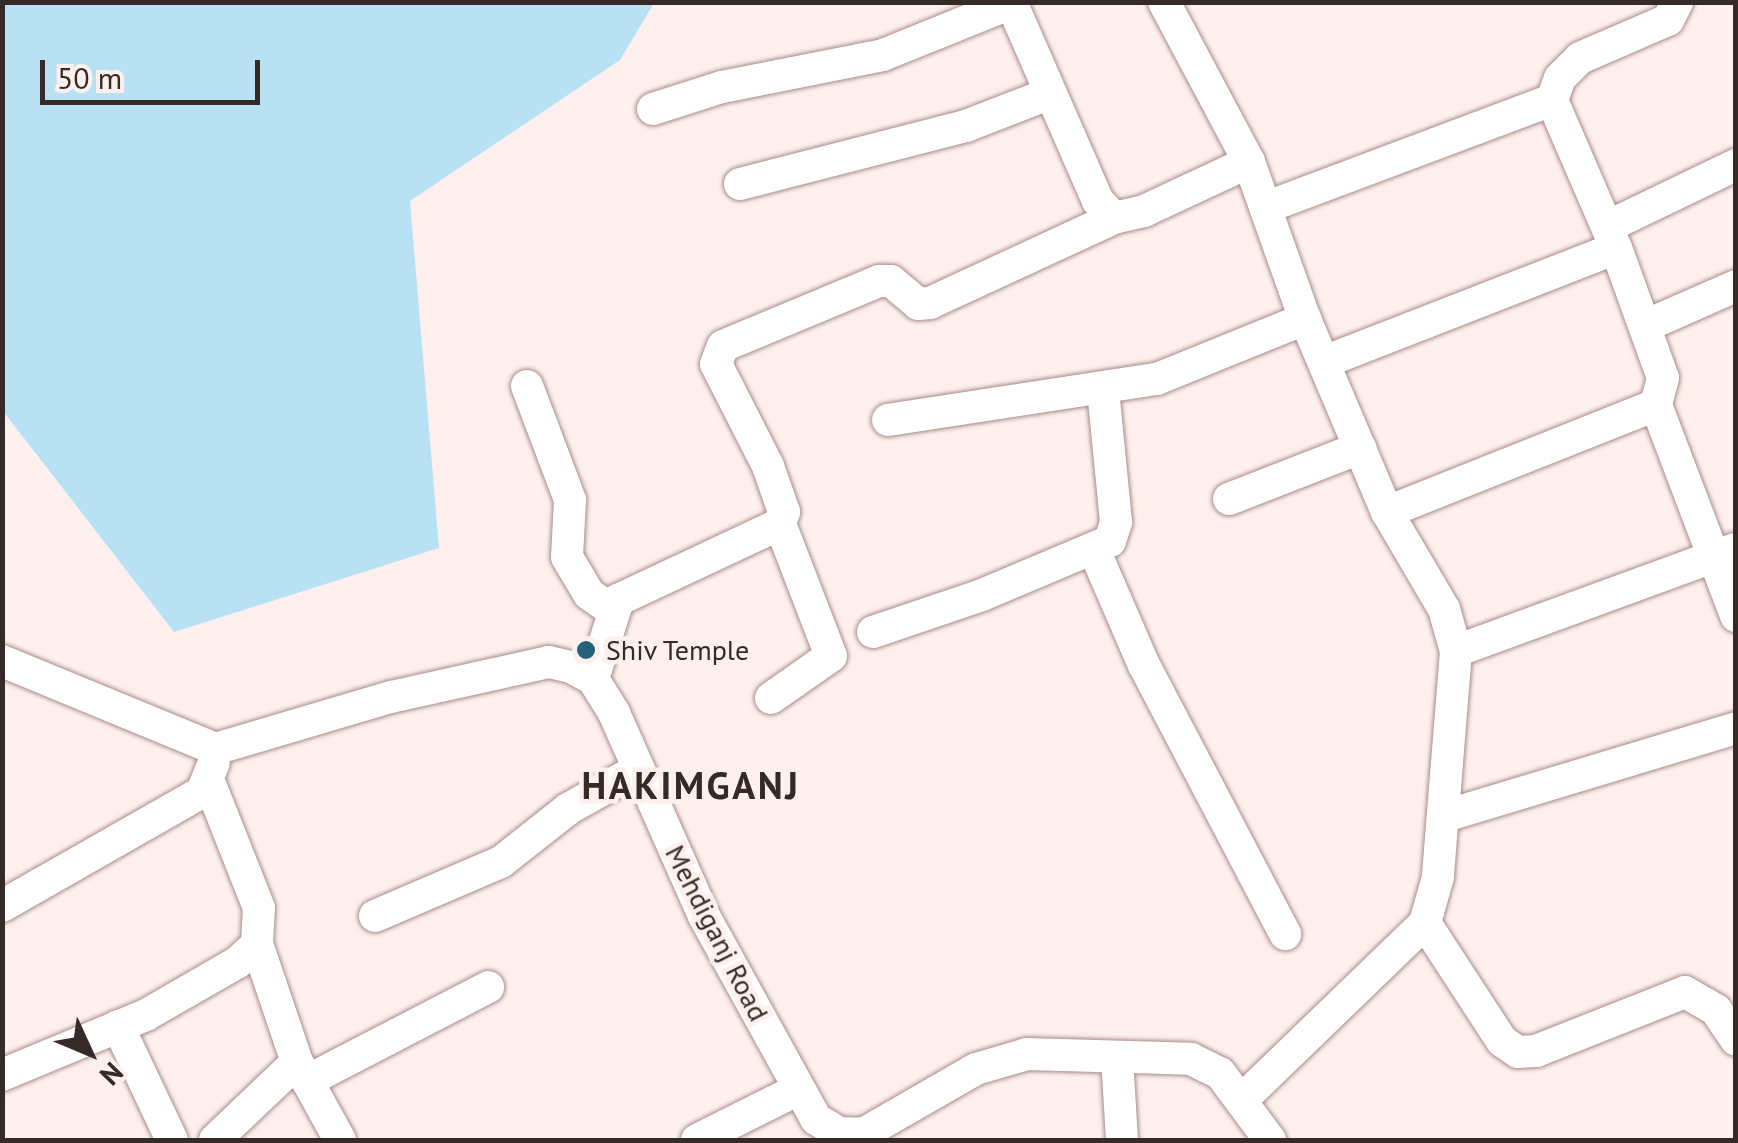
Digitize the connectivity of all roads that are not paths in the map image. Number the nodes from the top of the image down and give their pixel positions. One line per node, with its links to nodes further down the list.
1 (1164, 2): 7 (street)
2 (1677, 2): 5 (street)
3 (1011, 3): 4 (street); 6 (street)
4 (1048, 94): 9 (street); 11 (street)
5 (1552, 100): 10 (street); 12 (street)
6 (653, 109)
7 (1250, 162): 10 (street); 11 (street)
8 (1736, 165): 12 (street)
9 (740, 184)
10 (1266, 207): 14 (street)
11 (1114, 218): 24 (street)
12 (1612, 237): 15 (street); 16 (street)
13 (1736, 286): 15 (street)
14 (1305, 319): 16 (street); 18 (street)
15 (1645, 326): 19 (street)
16 (1324, 362): 21 (street)
17 (526, 386): 27 (street)
18 (1104, 389): 20 (street); 25 (street)
19 (1656, 405): 23 (street); 26 (street)
20 (888, 420)
21 (1360, 448): 22 (street); 23 (street)
22 (1228, 499)
23 (1387, 512): 30 (street)
24 (780, 524): 27 (street); 33 (street)
25 (1094, 552): 29 (street); 42 (street)
26 (1726, 552): 28 (street); 30 (street)
27 (612, 610): 32 (street)
28 (1736, 616)
29 (873, 632)
30 (1456, 651): 38 (street)
31 (2, 661): 35 (street)
32 (593, 679): 35 (street); 36 (street, Mehdiganj Road)
33 (771, 698)
34 (1736, 728): 38 (street)
35 (215, 749): 37 (street)
36 (637, 770): 40 (street); 50 (street, Mehdiganj Road)
37 (210, 784): 39 (street); 43 (street)
38 (1444, 816): 41 (street)
39 (2, 906)
40 (375, 916)
41 (1425, 922): 46 (street); 51 (street)
42 (1286, 934)
43 (256, 944): 45 (street); 48 (street)
44 (488, 987): 48 (street)
45 (118, 1026): 49 (street); 53 (street)
46 (1736, 1040)
47 (1117, 1058): 51 (street, Mehdiganj Road); 52 (street, Mehdiganj Road); 57 (street)
48 (302, 1072): 54 (street); 55 (street)
49 (2, 1075)
50 (799, 1089): 52 (street, Mehdiganj Road); 56 (street)
51 (1243, 1098): 58 (street, Mehdiganj Road)
52 (839, 1137)
53 (172, 1140)
54 (215, 1140)
55 (340, 1140)
56 (697, 1140)
57 (1122, 1140)
58 (1270, 1140)

